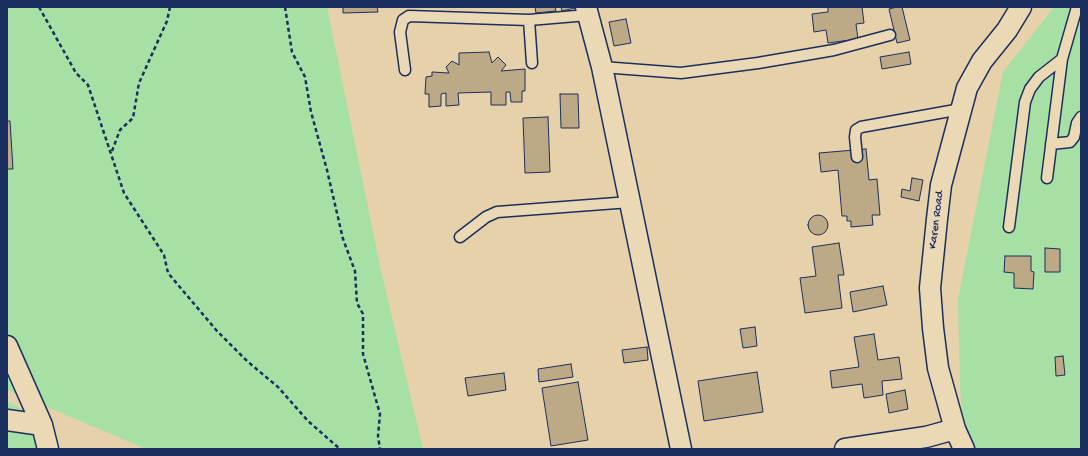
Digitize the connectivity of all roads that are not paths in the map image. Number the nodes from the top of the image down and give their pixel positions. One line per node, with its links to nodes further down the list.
1 (1021, 7): 10 (street, Karen Road)
2 (1077, 7): 6 (lane)
3 (587, 11): 4 (lane); 8 (street)
4 (529, 20): 7 (lane); 9 (lane)
5 (890, 35): 8 (lane)
6 (1062, 59): 12 (lane); 16 (lane)
7 (532, 63)
8 (602, 67): 15 (street)
9 (405, 70)
10 (961, 109): 13 (lane); 21 (street, Karen Road)
11 (1081, 117): 12 (lane)
12 (1050, 144): 14 (lane)
13 (857, 157)
14 (1047, 178)
15 (630, 202): 17 (lane); 23 (street)
16 (1009, 227)
17 (460, 237)
18 (7, 346): 20 (street)
19 (7, 420): 20 (street)
20 (42, 425): 22 (street)
21 (955, 429): 24 (street); 25 (street, Karen Road)
22 (48, 449)
23 (680, 449)
24 (845, 449)
25 (964, 449)

